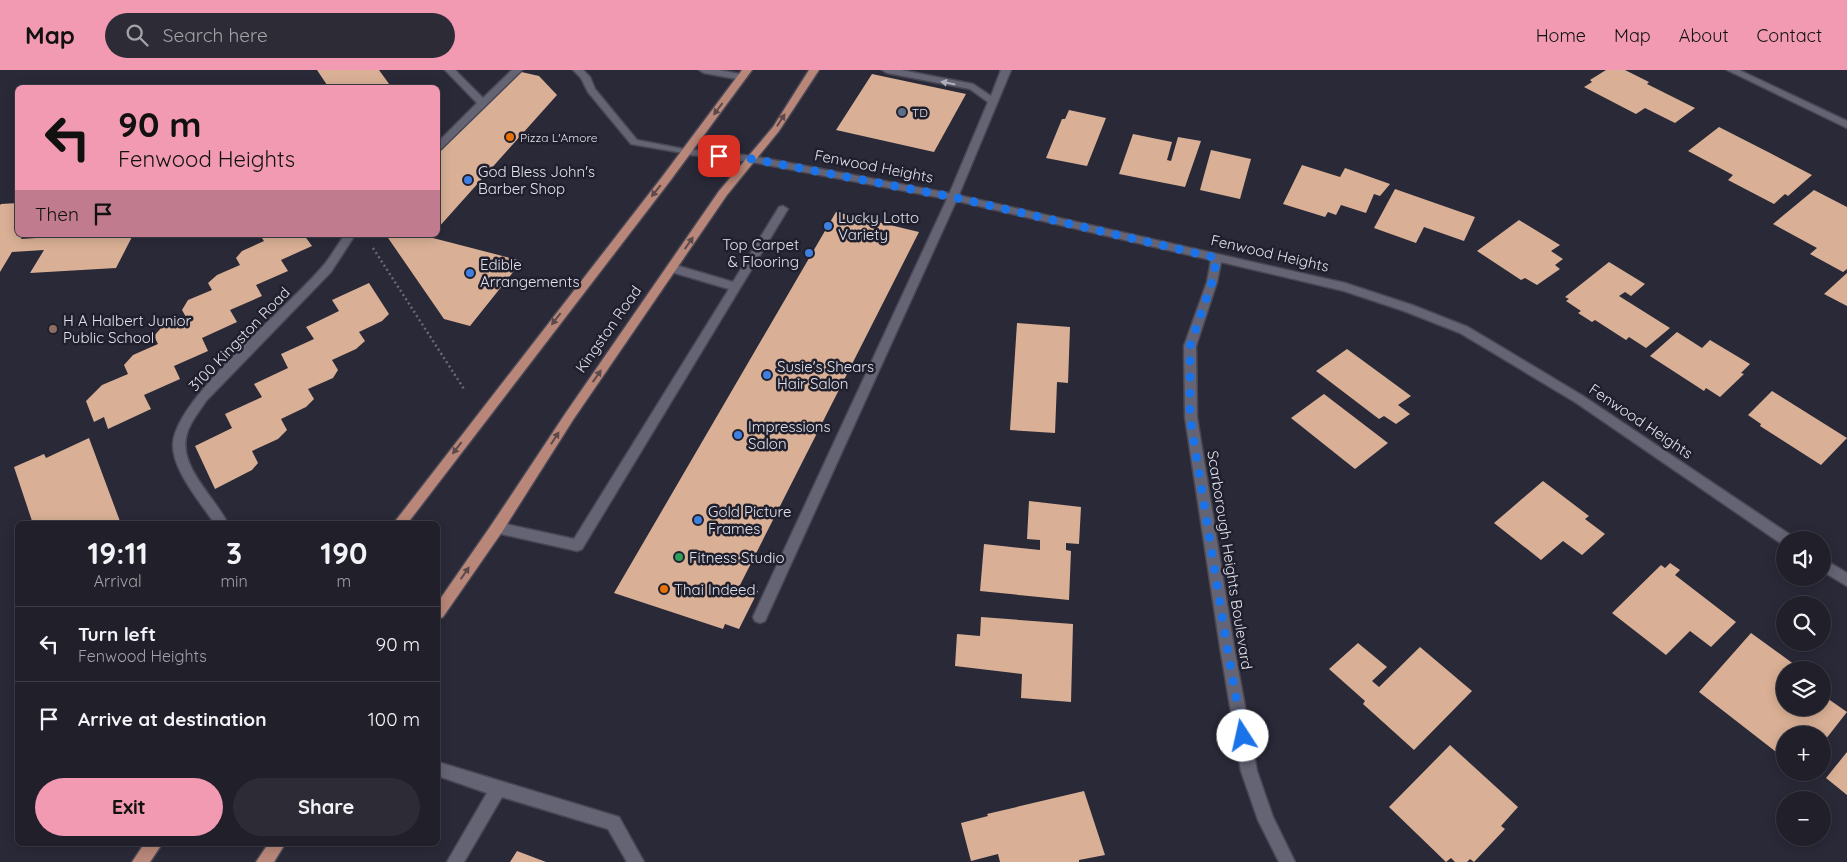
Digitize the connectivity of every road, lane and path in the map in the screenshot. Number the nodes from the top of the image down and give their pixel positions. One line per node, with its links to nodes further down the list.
1 (450, 70): 11 (street)
2 (517, 70): 11 (street)
3 (578, 70): 14 (street, Fenwood Heights)
4 (704, 70): 9 (street)
5 (814, 70): 15 (main road, Kingston Road, one-way to 5)
6 (887, 70): 10 (street, one-way to 6)
7 (1006, 70): 10 (street)
8 (1732, 70): 12 (street)
9 (744, 74): 14 (main road, one-way to 14)
10 (992, 101): 16 (street)
11 (482, 103): 13 (street)
12 (1847, 125)
13 (440, 145)
14 (686, 152): 15 (street, Fenwood Heights); 25 (main road, one-way to 25)
15 (752, 159): 16 (street, Fenwood Heights); 21 (main road, Kingston Road, one-way to 15)
16 (953, 197): 20 (street, Fenwood Heights); 31 (street)
17 (783, 209): 22 (street)
18 (349, 237): 24 (street, 3100 Kingston Road)
19 (370, 243): 23 (path)
20 (1217, 258): 27 (street, Fenwood Heights); 40 (street, Scarborough Heights Boulevard)
21 (672, 268): 22 (street); 26 (main road, Kingston Road, one-way to 21)
22 (736, 287): 26 (street)
23 (464, 389)
24 (220, 521)
25 (401, 521)
26 (497, 528): 30 (main road, Kingston Road, one-way to 26)
27 (1776, 532)
28 (1831, 570): 29 (street)
29 (1847, 580)
30 (440, 610)
31 (760, 618)
32 (440, 770): 33 (street)
33 (498, 789): 38 (street); 39 (street)
34 (152, 846): 36 (main road)
35 (276, 846): 37 (main road)
36 (140, 862)
37 (264, 862)
38 (455, 862)
39 (636, 862)
40 (1287, 862)

